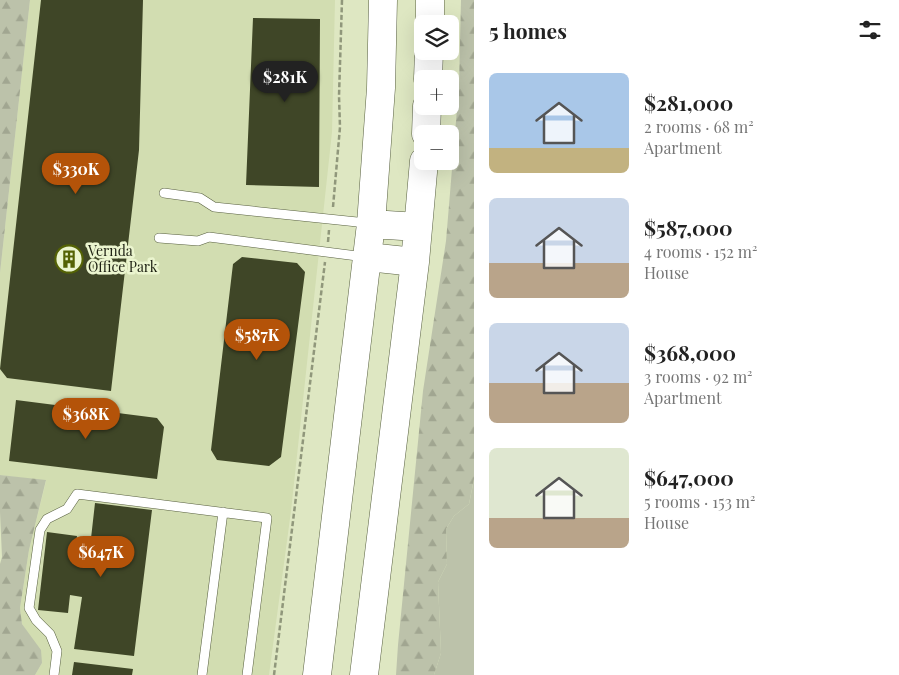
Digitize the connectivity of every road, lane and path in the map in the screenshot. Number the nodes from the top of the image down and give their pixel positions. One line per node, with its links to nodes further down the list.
1 (342, 0): 7 (path)
2 (383, 0): 8 (main road)
3 (430, 0): 4 (main road)
4 (430, 15)
5 (423, 170): 9 (main road)
6 (164, 193): 7 (lane)
7 (331, 219): 8 (lane); 11 (path)
8 (371, 224): 9 (main road); 12 (main road)
9 (418, 227): 13 (main road)
10 (159, 238): 11 (lane)
11 (326, 252): 12 (lane); 18 (path)
12 (368, 257): 13 (main road); 19 (main road)
13 (415, 262): 20 (main road)
14 (223, 512): 15 (lane); 16 (lane); 17 (lane)
15 (54, 675)
16 (202, 675)
17 (247, 675)
18 (274, 675)
19 (317, 675)
20 (364, 675)

